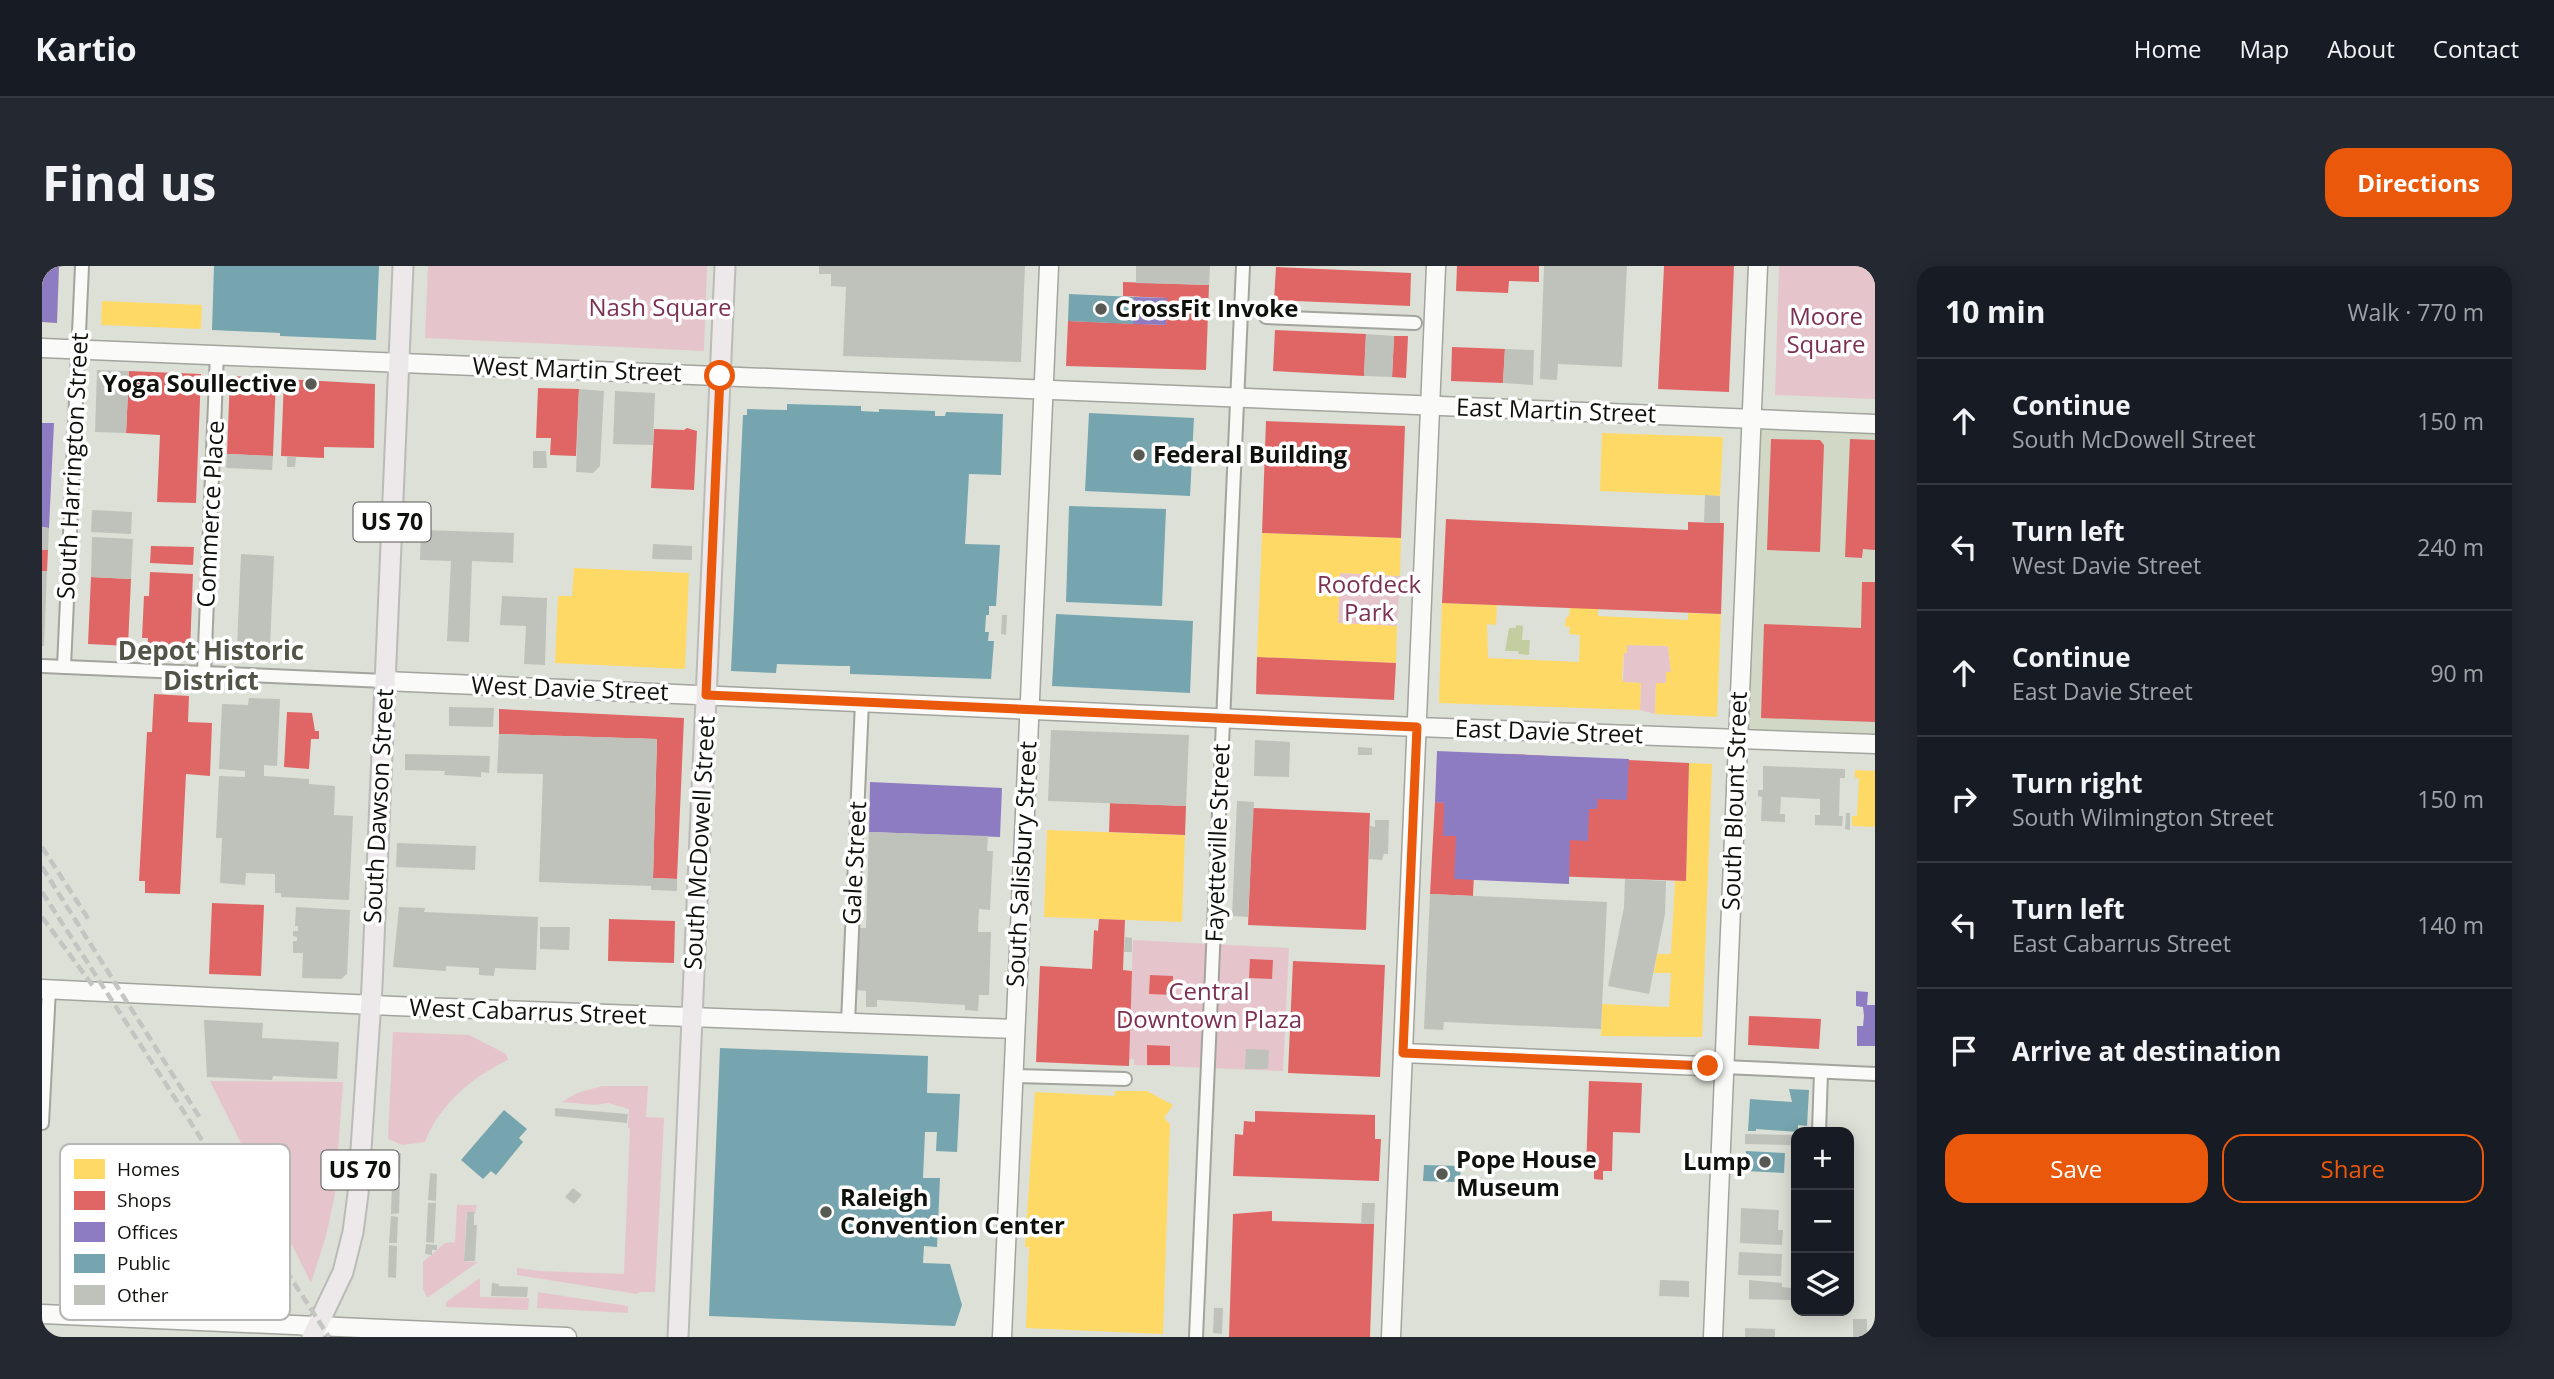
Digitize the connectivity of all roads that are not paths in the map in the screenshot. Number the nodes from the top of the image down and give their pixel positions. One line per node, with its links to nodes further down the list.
1 (82, 266): 11 (street, South Harrington Street)
2 (403, 266): 13 (main road, South Dawson Street / US 70)
3 (725, 266): 14 (main road, South McDowell Street)
4 (1048, 266): 15 (street, South Salisbury Street)
5 (1243, 266): 16 (street, Fayetteville Street)
6 (1436, 266): 17 (street)
7 (1758, 266): 18 (street, South Blount Street)
8 (1266, 317): 9 (street)
9 (1415, 323)
10 (42, 348): 11 (street, West Martin Street)
11 (78, 349): 12 (street, West Martin Street); 21 (street, South Harrington Street)
12 (218, 354): 13 (street, West Martin Street); 22 (street, Commerce Place)
13 (399, 362): 14 (street, West Martin Street); 23 (main road, South Dawson Street / US 70)
14 (720, 376): 15 (street, West Martin Street); 24 (main road, South McDowell Street)
15 (1043, 389): 16 (street, West Martin Street); 26 (street, South Salisbury Street)
16 (1237, 396): 17 (street, East Martin Street); 27 (street, Fayetteville Street)
17 (1430, 405): 18 (street, East Martin Street); 28 (street)
18 (1751, 419): 19 (street, East Martin Street); 29 (street, South Blount Street)
19 (1875, 424)
20 (42, 666): 21 (street, West Davie Street)
21 (65, 667): 22 (street, West Davie Street)
22 (204, 673): 23 (street, West Davie Street)
23 (385, 681): 24 (street, West Davie Street); 32 (main road, South Dawson Street / US 70)
24 (706, 695): 25 (street, West Davie Street); 33 (main road, South McDowell Street)
25 (862, 702): 26 (street, West Davie Street); 34 (street, Gale Street)
26 (1029, 710): 27 (street, West Davie Street); 35 (street, South Salisbury Street)
27 (1223, 718): 28 (street, East Davie Street); 51 (street, Fayetteville Street)
28 (1417, 727): 29 (street, East Davie Street); 36 (street)
29 (1738, 739): 30 (street, East Davie Street); 37 (street, South Blount Street)
30 (1875, 744)
31 (45, 989): 32 (street, West Cabarrus Street); 42 (street)
32 (371, 1006): 33 (street, West Cabarrus Street); 47 (main road, South Dawson Street / US 70)
33 (692, 1018): 34 (street, West Cabarrus Street); 49 (main road, South McDowell Street)
34 (848, 1023): 35 (street, West Cabarrus Street)
35 (1015, 1029): 40 (street, South Salisbury Street)
36 (1403, 1053): 37 (street); 52 (street)
37 (1724, 1067): 38 (street); 53 (street, South Blount Street)
38 (1821, 1072): 39 (street); 43 (street)
39 (1875, 1074)
40 (1013, 1076): 41 (street); 50 (street, South Salisbury Street)
41 (1125, 1079)
42 (42, 1123)
43 (1819, 1127)
44 (42, 1314): 45 (street)
45 (60, 1315)
46 (133, 1320): 47 (street)
47 (314, 1332): 48 (street)
48 (567, 1337)
49 (678, 1337)
50 (1002, 1337)
51 (1196, 1337)
52 (1391, 1337)
53 (1713, 1337)

